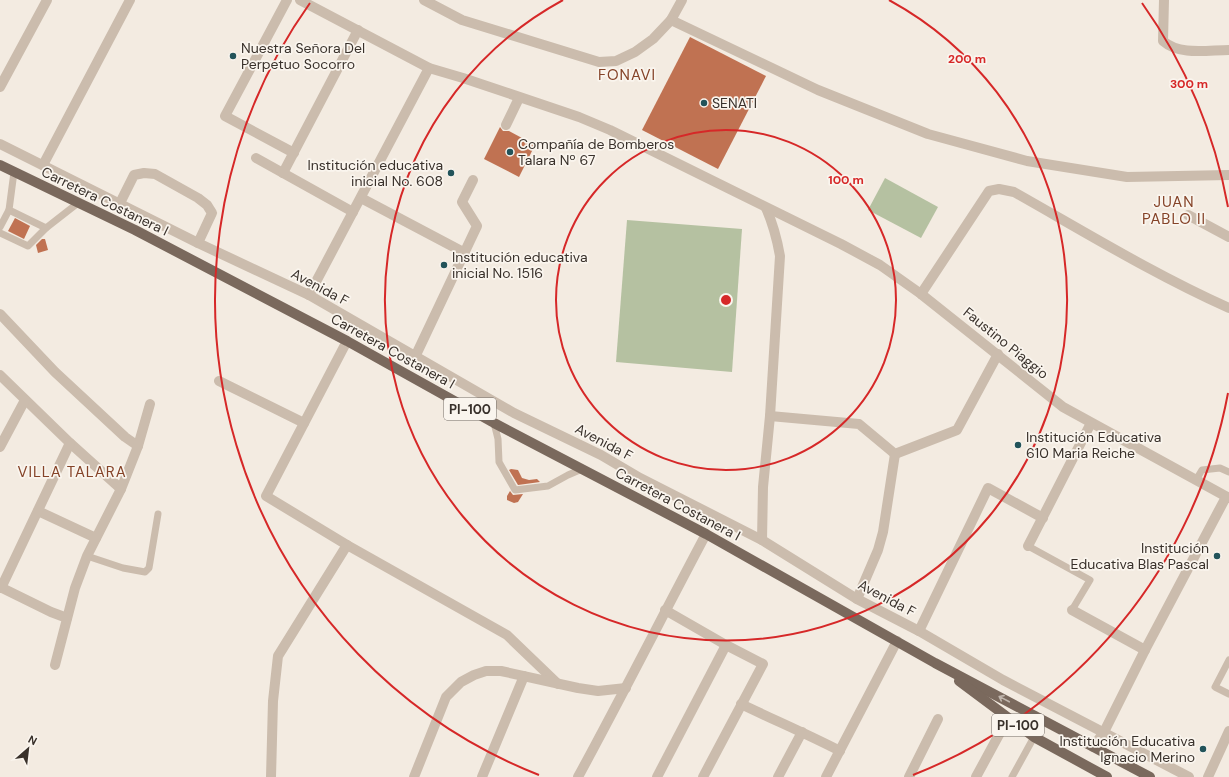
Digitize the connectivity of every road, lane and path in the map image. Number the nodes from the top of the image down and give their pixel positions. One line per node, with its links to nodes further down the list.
1 (47, 0): 12 (street)
2 (130, 0): 19 (street)
3 (288, 0): 16 (street)
4 (300, 0): 9 (street, Faustino Piaggio)
5 (424, 0): 8 (street)
6 (682, 0): 8 (street)
7 (1164, 0): 10 (street)
8 (671, 20): 22 (street)
9 (358, 30): 11 (street, Faustino Piaggio); 16 (street)
10 (1229, 50)
11 (429, 68): 13 (street, Faustino Piaggio); 24 (street)
12 (0, 87)
13 (520, 98): 14 (street); 27 (street, Faustino Piaggio)
14 (506, 125)
15 (0, 144): 19 (street, Avenida F)
16 (294, 153): 21 (street)
17 (256, 158): 21 (street)
18 (0, 165): 20 (main road, Carretera Costanera I / PI-100)
19 (42, 165): 26 (street, Avenida F)
20 (14, 172): 25 (main road, Carretera Costanera I / PI-100); 28 (lane)
21 (283, 173): 29 (street)
22 (1229, 175)
23 (473, 180): 36 (street)
24 (361, 198): 29 (street); 36 (street)
25 (78, 203): 32 (lane); 41 (main road, Carretera Costanera I / PI-100)
26 (119, 205): 35 (street, Avenida F); 35 (street)
27 (766, 208): 38 (street, Faustino Piaggio); 48 (street)
28 (9, 210): 31 (lane); 32 (lane)
29 (353, 212): 37 (street)
30 (1188, 215): 34 (street)
31 (0, 227)
32 (46, 228): 33 (lane)
33 (0, 233)
34 (1229, 238)
35 (198, 243): 37 (street, Avenida F)
36 (465, 253): 43 (street)
37 (309, 294): 43 (street, Avenida F)
38 (921, 294): 39 (street); 42 (street, Faustino Piaggio)
39 (1229, 308)
40 (0, 314): 53 (street)
41 (347, 341): 49 (street); 50 (main road, Carretera Costanera I / PI-100)
42 (998, 354): 51 (street, Faustino Piaggio); 55 (street)
43 (415, 357): 66 (street, Avenida F)
44 (0, 375): 46 (street)
45 (218, 381): 49 (street)
46 (25, 400): 52 (street); 54 (street)
47 (150, 404): 53 (street)
48 (770, 416): 55 (street); 66 (street)
49 (304, 423): 67 (street)
50 (494, 423): 56 (main road, Carretera Costanera I / PI-100); 56 (lane)
51 (1091, 424): 58 (street, Faustino Piaggio); 63 (street)
52 (70, 443): 59 (street); 61 (street)
53 (138, 446): 59 (street)
54 (0, 447)
55 (895, 454): 71 (street)
56 (582, 469): 64 (main road, Carretera Costanera I / PI-100)
57 (1229, 472): 58 (lane)
58 (1196, 480): 60 (street, Faustino Piaggio)
59 (121, 489): 65 (street)
60 (1227, 498): 78 (street)
61 (38, 511): 65 (street); 70 (street)
62 (158, 514): 69 (lane)
63 (1043, 518): 68 (street); 75 (street)
64 (706, 534): 72 (street); 76 (main road, Carretera Costanera I / PI-100)
65 (96, 538): 69 (street)
66 (762, 540): 71 (street, Avenida F)
67 (347, 545): 83 (street); 95 (street)
68 (1028, 546): 73 (lane)
69 (87, 556): 74 (street)
70 (1, 588): 74 (street)
71 (857, 599): 75 (street, Avenida F)
72 (666, 610): 77 (street); 84 (street)
73 (1072, 610): 78 (street)
74 (67, 618): 81 (street)
75 (919, 631): 91 (street, Avenida F)
76 (897, 641): 80 (main road, Carretera Costanera I / PI-100); 94 (street)
77 (726, 645): 86 (street); 99 (street)
78 (1145, 650): 91 (street)
79 (1229, 660): 85 (lane)
80 (935, 663): 87 (main road, Carretera Costanera I / PI-100); 93 (main road, Carretera Costanera I / PI-100, one-way to 80)
81 (55, 665)
82 (524, 676): 83 (street); 96 (street); 97 (street)
83 (558, 684): 84 (street)
84 (626, 688): 98 (street)
85 (1229, 694)
86 (741, 704): 90 (street); 100 (street)
87 (1008, 718): 92 (main road, Carretera Costanera I / PI-100); 104 (street)
88 (938, 719): 103 (street)
89 (1229, 731): 109 (street)
90 (802, 732): 94 (street); 101 (street)
91 (1104, 732): 93 (street); 108 (street, Avenida F)
92 (1034, 737): 105 (lane); 106 (main road, Carretera Costanera I / PI-100)
93 (1093, 747): 107 (main road, Carretera Costanera I / PI-100)
94 (840, 751): 102 (street)
95 (271, 777)
96 (414, 777)
97 (482, 777)
98 (578, 777)
99 (657, 777)
100 (702, 777)
101 (778, 777)
102 (826, 777)
103 (909, 777)
104 (976, 777)
105 (1012, 777)
106 (1107, 777)
107 (1150, 777)
108 (1189, 777)
109 (1208, 777)

